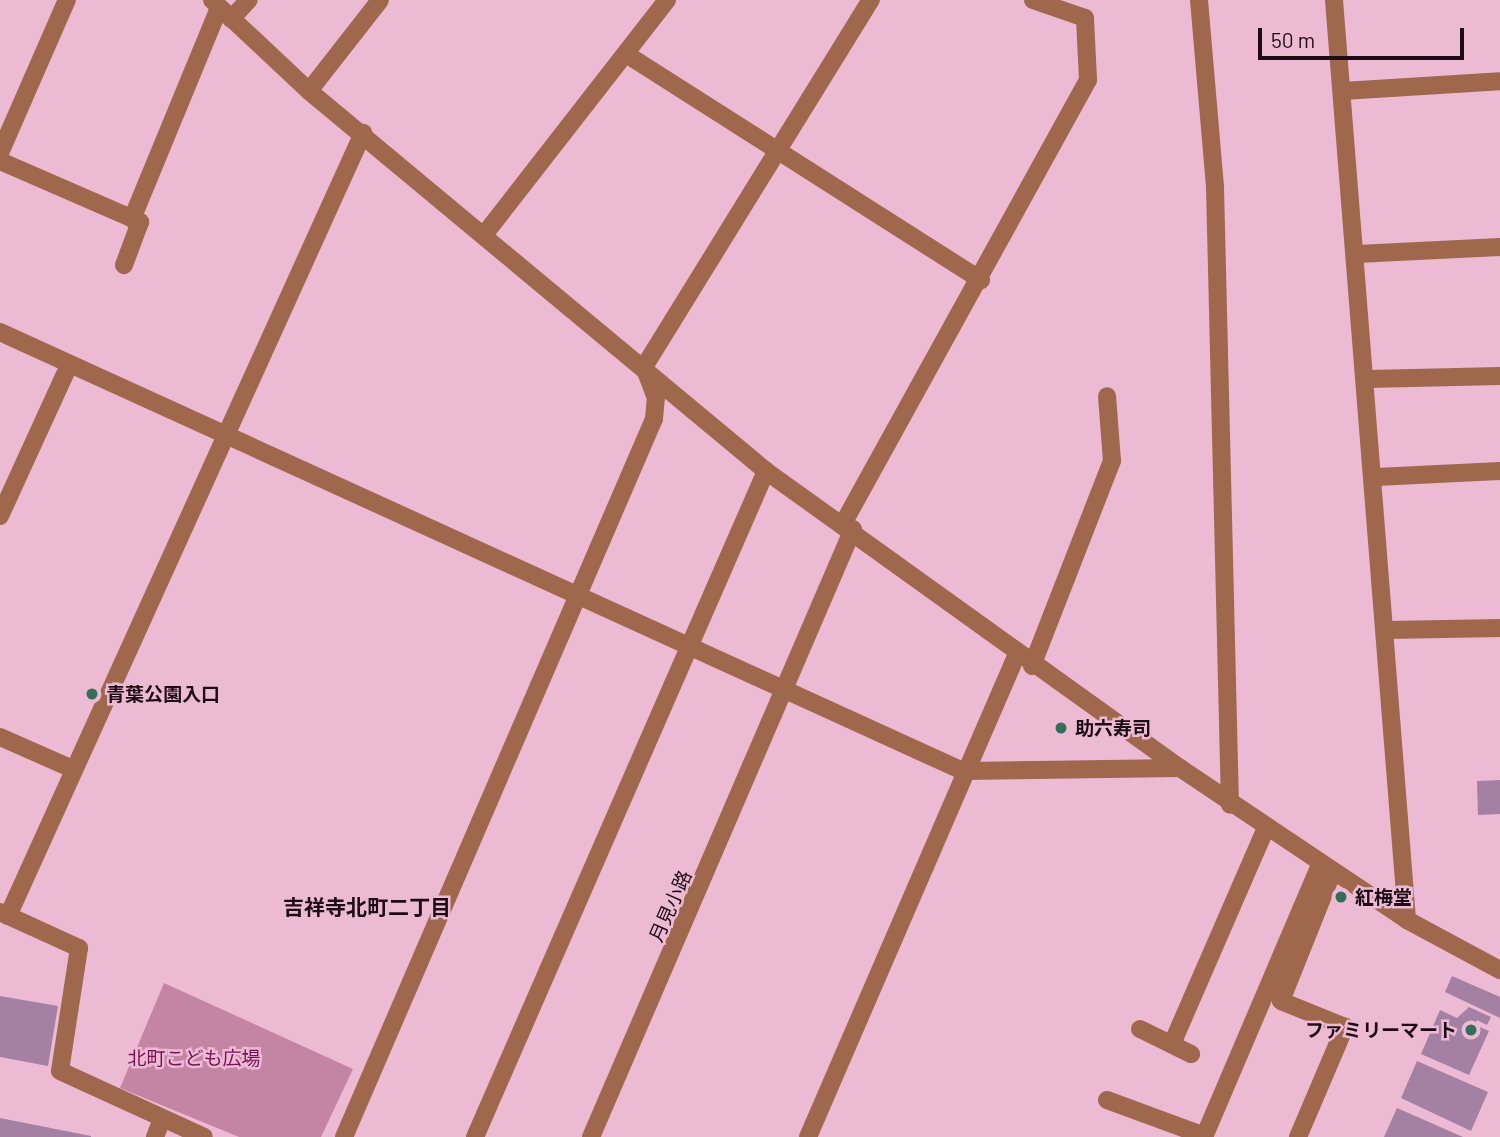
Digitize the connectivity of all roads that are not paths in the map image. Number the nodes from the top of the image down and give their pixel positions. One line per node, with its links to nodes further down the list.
1 (67, 0): 16 (street)
2 (249, 0): 9 (street)
3 (380, 0): 12 (street)
4 (667, 0): 10 (street)
5 (871, 0): 15 (street)
6 (1033, 0): 23 (street, 月見小路)
7 (1199, 0): 47 (street)
8 (1334, 0): 13 (street)
9 (221, 9): 12 (street); 18 (street)
10 (626, 54): 15 (street); 19 (street)
11 (1500, 81): 13 (street)
12 (309, 91): 14 (street)
13 (1343, 91): 21 (street)
14 (363, 133): 19 (street); 30 (street)
15 (777, 150): 23 (street); 26 (street)
16 (0, 153)
17 (0, 161): 18 (street)
18 (132, 219): 22 (street)
19 (484, 234): 26 (street)
20 (1500, 247): 21 (street)
21 (1357, 254): 28 (street)
22 (124, 265)
23 (981, 280): 35 (street, 月見小路)
24 (0, 332): 25 (street)
25 (69, 365): 30 (street); 34 (street)
26 (644, 367): 31 (street); 36 (street)
27 (1500, 376): 28 (street)
28 (1368, 379): 33 (street)
29 (1107, 396): 41 (street)
30 (224, 433): 36 (street); 45 (street)
31 (766, 471): 35 (street); 39 (street)
32 (1500, 471): 33 (street)
33 (1376, 477): 38 (street)
34 (0, 516)
35 (848, 526): 40 (street); 42 (street, 月見小路)
36 (580, 594): 39 (street); 60 (street)
37 (1500, 628): 38 (street)
38 (1388, 630): 51 (street)
39 (688, 645): 42 (street); 61 (street)
40 (1017, 654): 41 (street); 46 (street)
41 (1032, 666): 44 (street)
42 (787, 691): 46 (street); 62 (street, 月見小路)
43 (0, 737): 45 (street)
44 (1180, 768): 46 (street); 47 (street)
45 (73, 769): 50 (street)
46 (963, 771): 63 (street)
47 (1230, 805): 48 (street)
48 (1266, 828): 49 (street); 54 (street)
49 (1327, 867): 51 (street); 64 (street); 65 (street)
50 (4, 914): 57 (street)
51 (1407, 920): 52 (street)
52 (1500, 970)
53 (1140, 1029): 54 (street)
54 (1172, 1044): 55 (street)
55 (1191, 1054)
56 (1107, 1100): 64 (street)
57 (162, 1119): 58 (street); 59 (street)
58 (155, 1137)
59 (204, 1137)
60 (344, 1137)
61 (475, 1137)
62 (591, 1137)
63 (808, 1137)
64 (1204, 1137)
65 (1298, 1137)

